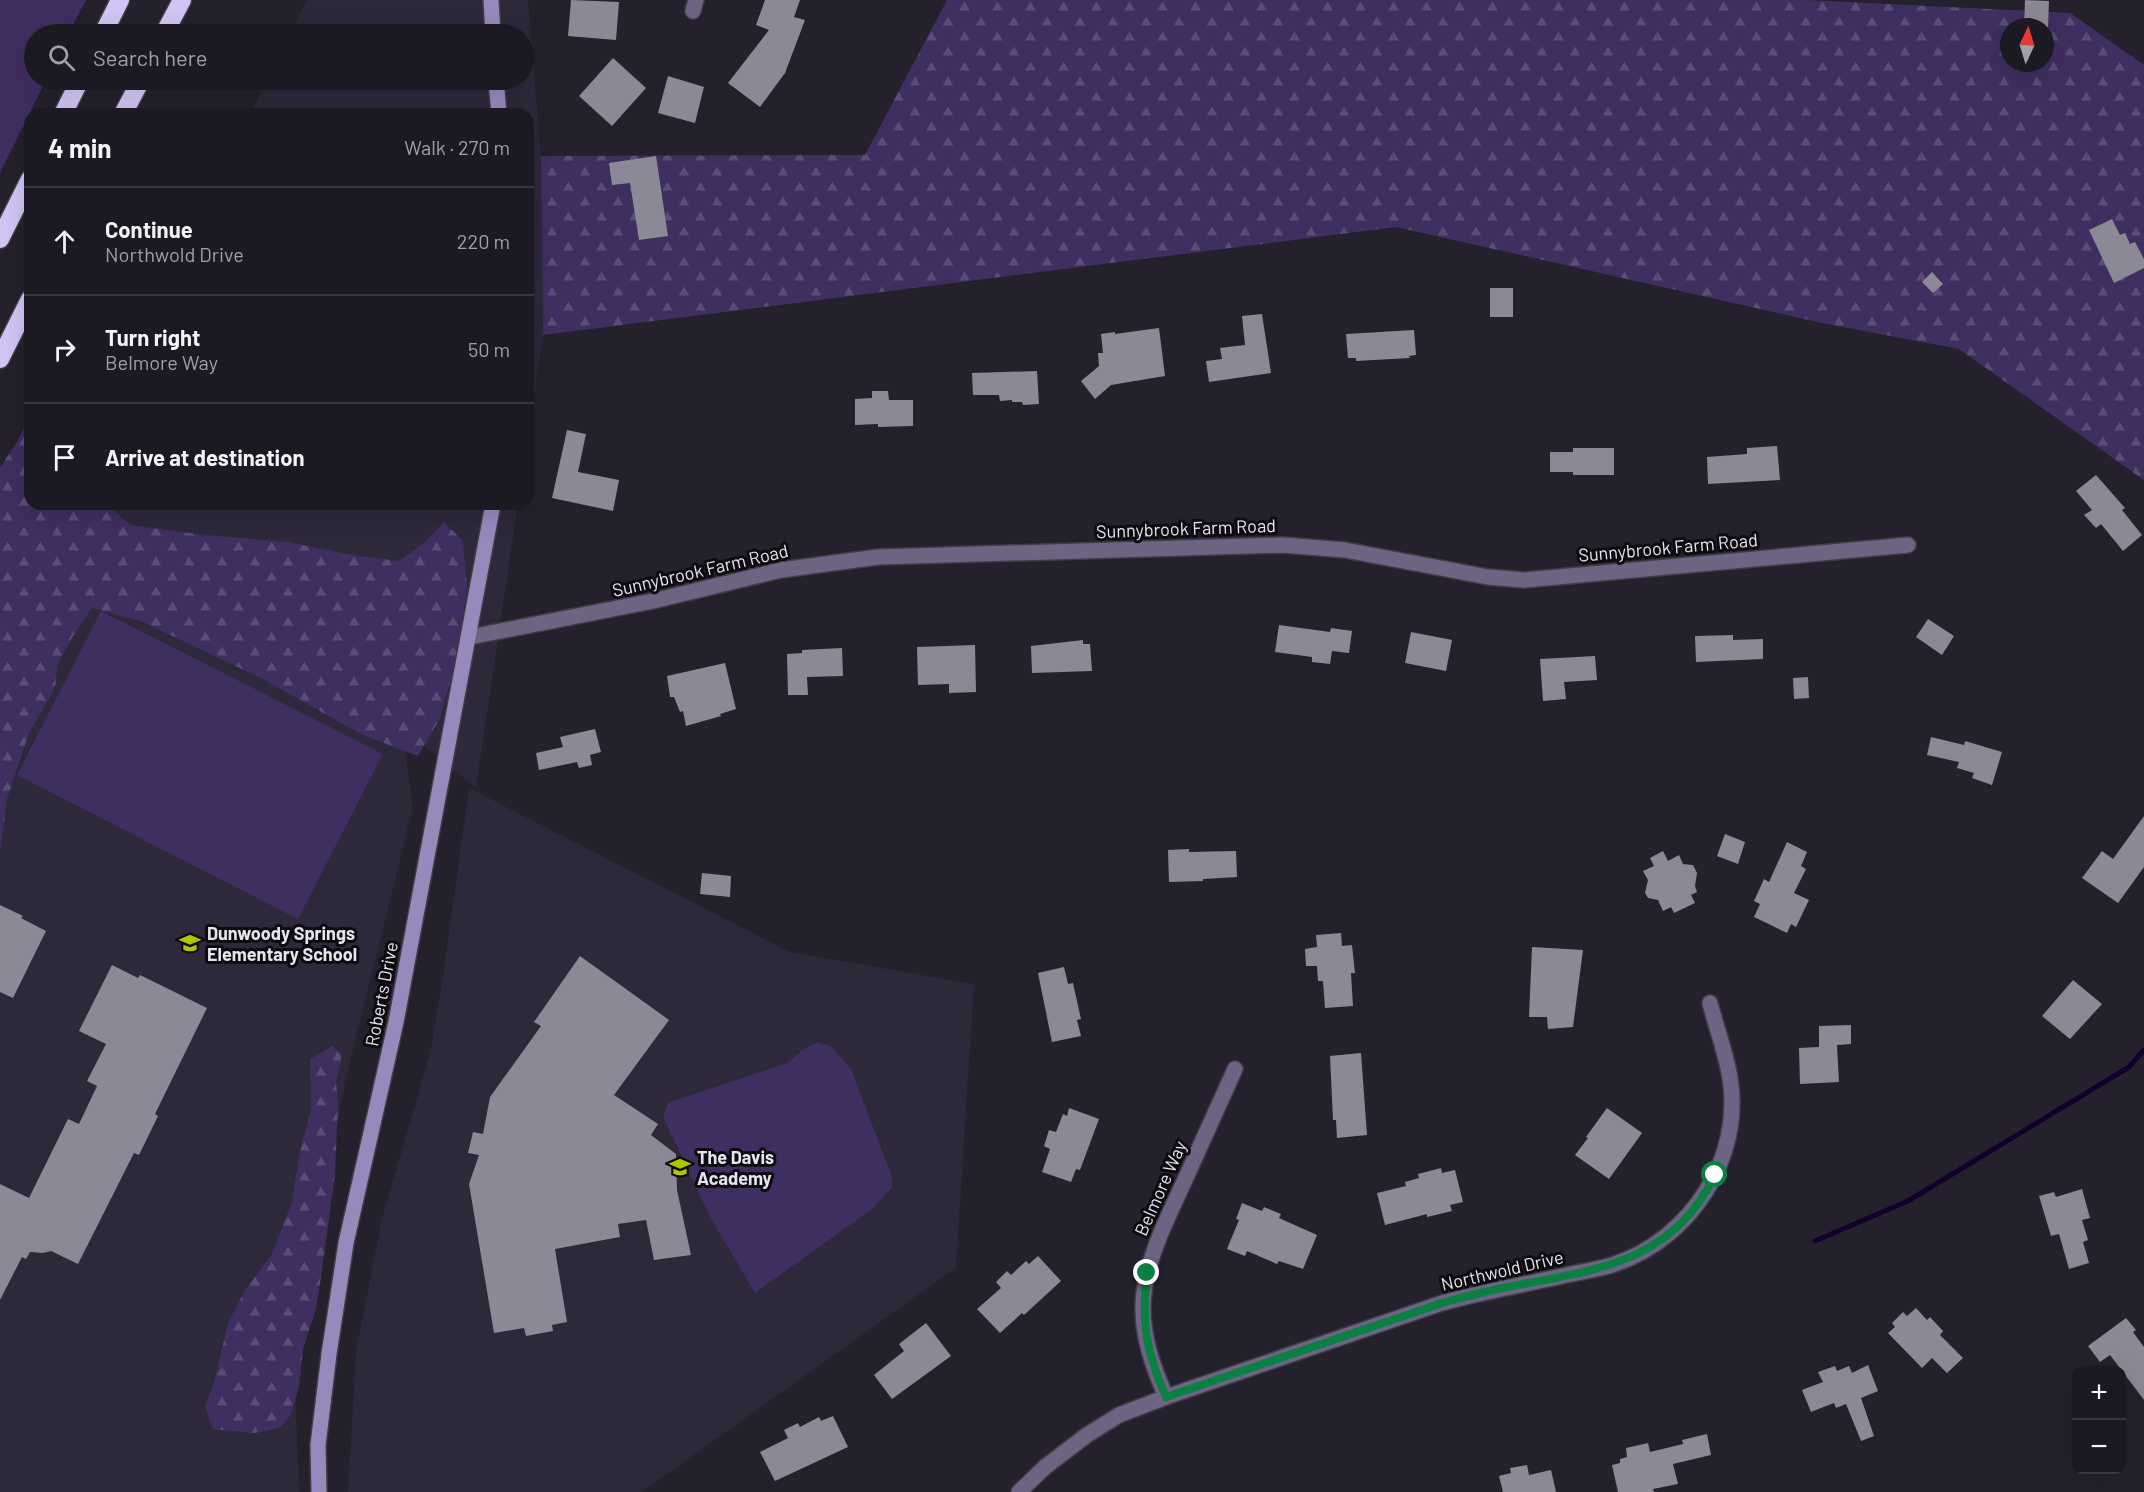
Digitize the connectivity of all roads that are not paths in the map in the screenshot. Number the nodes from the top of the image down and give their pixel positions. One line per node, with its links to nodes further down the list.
1 (120, 0): 4 (highway)
2 (182, 0): 5 (highway)
3 (491, 0): 6 (street)
4 (108, 24)
5 (169, 24)
6 (492, 24)
7 (75, 90): 10 (highway)
8 (136, 90): 11 (highway)
9 (497, 90): 12 (street)
10 (66, 108)
11 (126, 108)
12 (499, 108)
13 (24, 191): 14 (highway)
14 (0, 239)
15 (24, 311): 16 (highway)
16 (0, 359)
17 (492, 510): 19 (street, Roberts Drive)
18 (1908, 545): 19 (street, Sunnybrook Farm Road)
19 (470, 637): 23 (street, Roberts Drive)
20 (1710, 1003): 22 (street, Northwold Drive)
21 (1235, 1069): 22 (street, Belmore Way)
22 (1166, 1397): 24 (street, Northwold Drive)
23 (319, 1492)
24 (1019, 1492)

